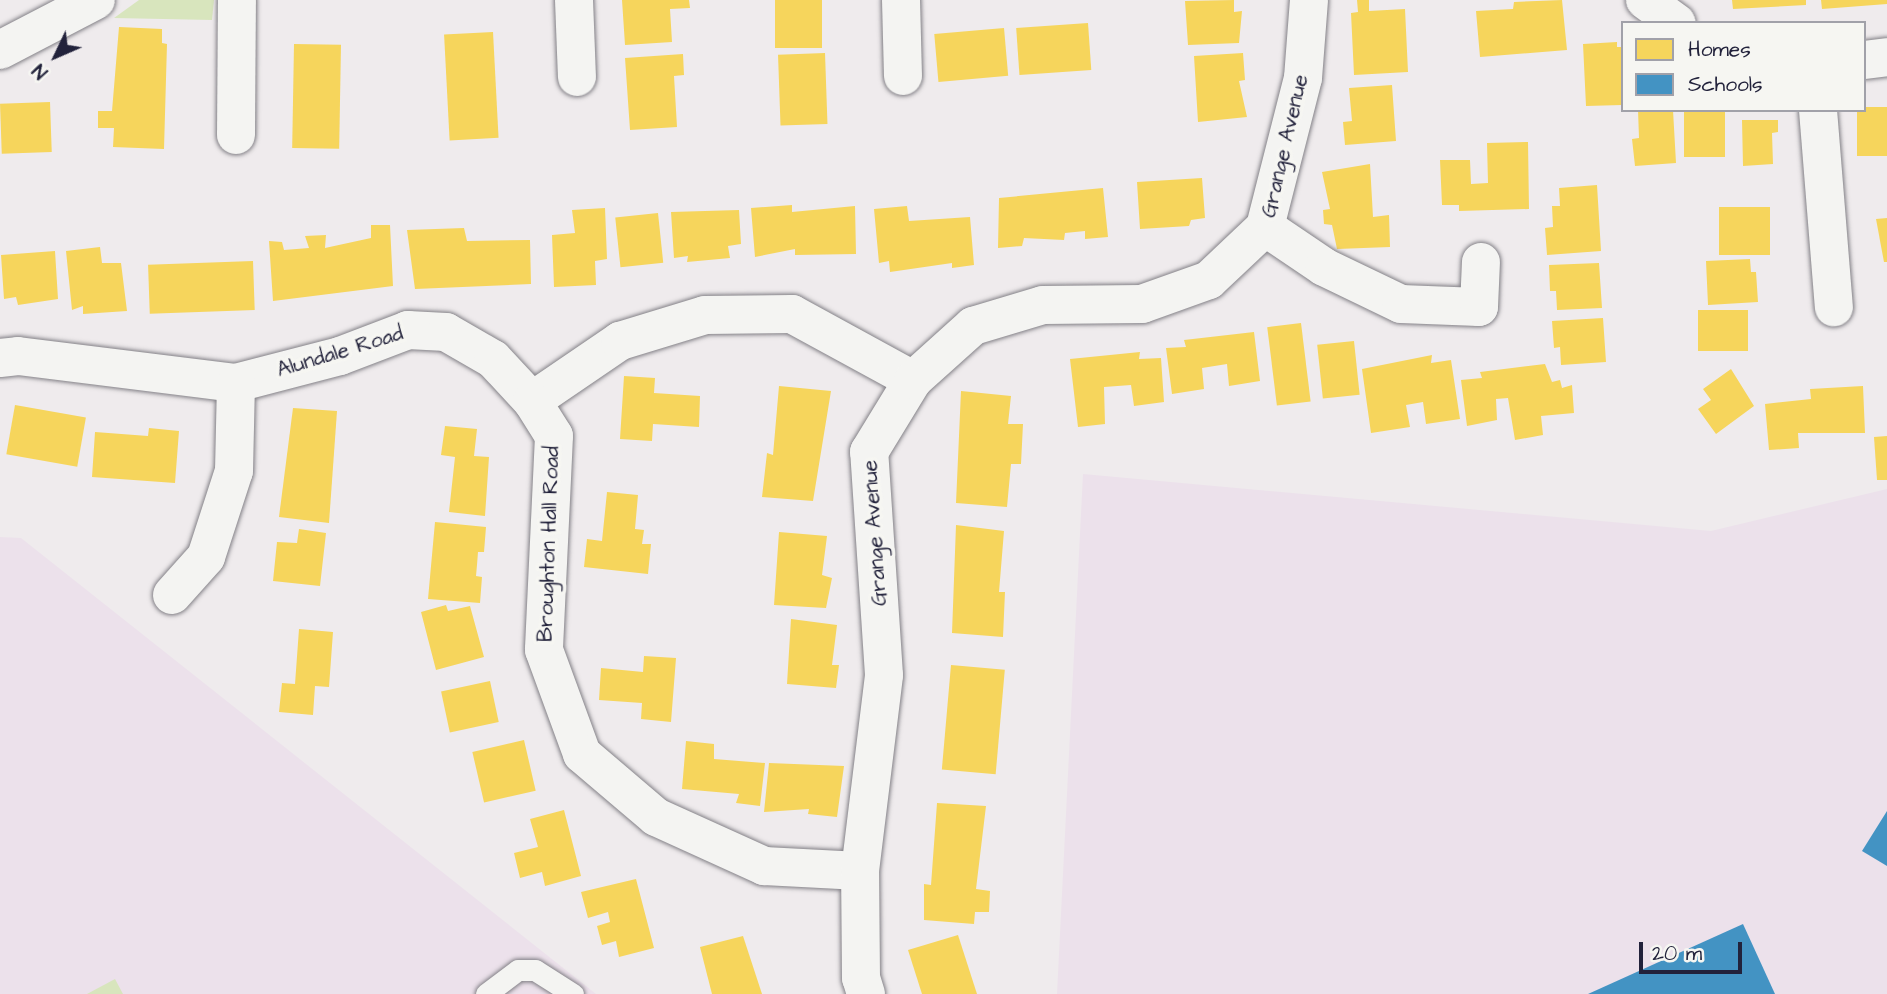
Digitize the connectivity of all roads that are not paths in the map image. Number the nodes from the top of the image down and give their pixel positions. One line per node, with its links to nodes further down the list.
1 (96, 0): 8 (street)
2 (237, 0): 14 (street)
3 (574, 0): 12 (street)
4 (901, 0): 11 (street)
5 (1309, 0): 15 (street, Grange Avenue)
6 (1646, 0): 7 (street)
7 (1674, 21)
8 (3, 46)
9 (1887, 57): 10 (street)
10 (1866, 60)
11 (903, 76)
12 (577, 77)
13 (1818, 112): 17 (street)
14 (236, 135)
15 (1265, 228): 16 (street); 19 (street, Grange Avenue)
16 (1481, 262)
17 (1834, 307)
18 (0, 358): 20 (street, Alundale Road)
19 (913, 380): 21 (street); 23 (street, Grange Avenue)
20 (236, 383): 21 (street, Alundale Road); 22 (street)
21 (532, 401): 23 (street, Broughton Hall Road)
22 (172, 595)
23 (860, 872): 26 (street, Grange Avenue)
24 (486, 994): 25 (lane)
25 (573, 994)
26 (866, 994)

